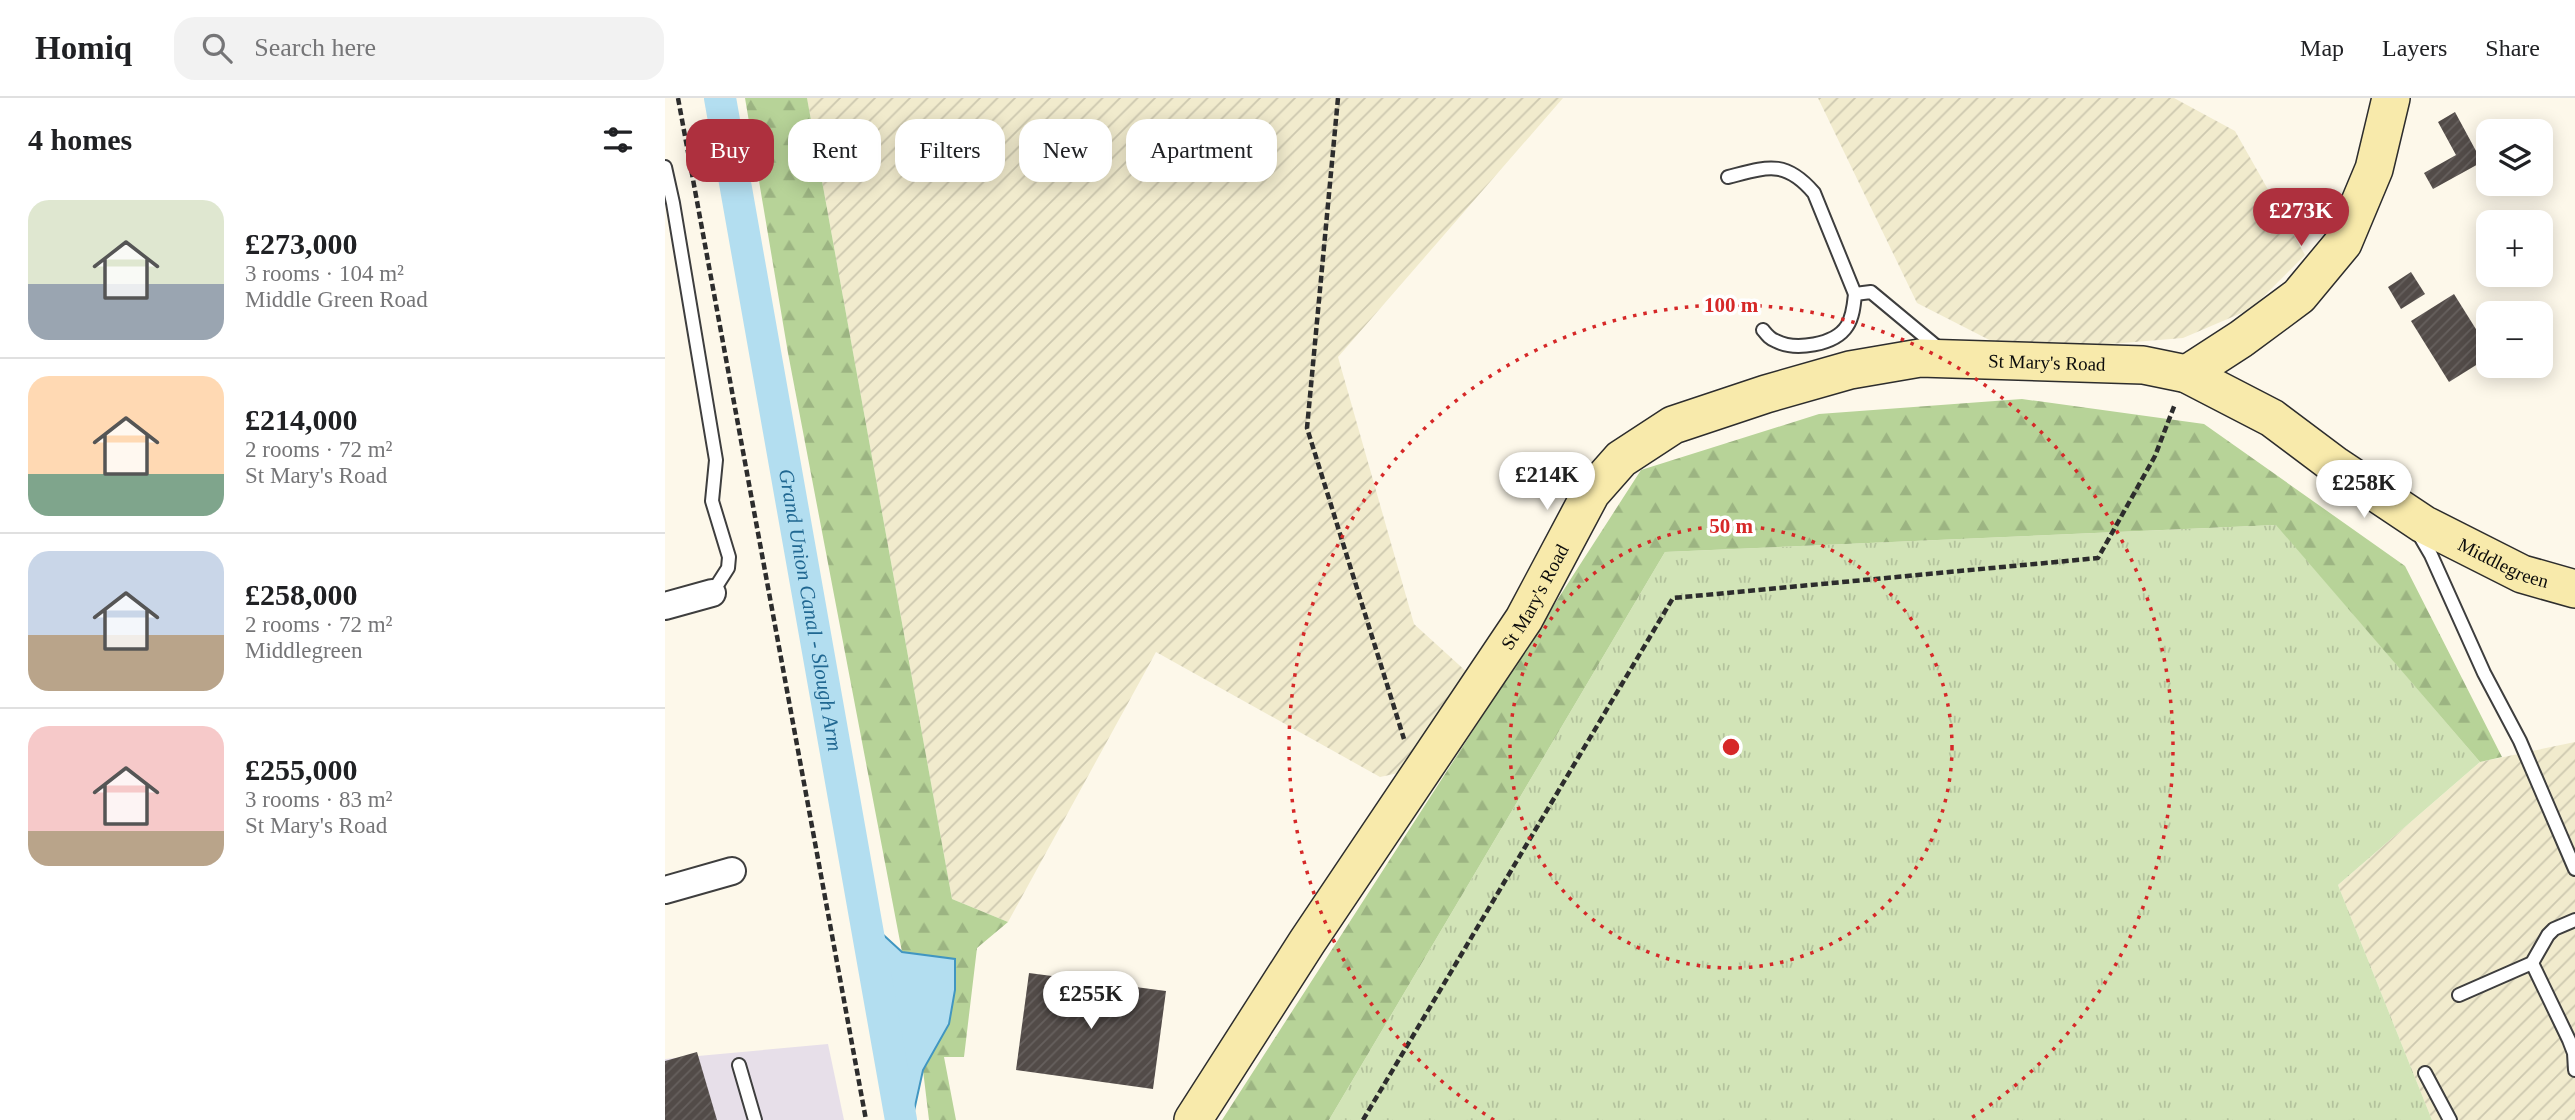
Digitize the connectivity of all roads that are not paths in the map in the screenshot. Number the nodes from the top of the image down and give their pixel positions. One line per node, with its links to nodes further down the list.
1 (2391, 98): 7 (street)
2 (665, 167): 10 (lane)
3 (1728, 177): 4 (lane)
4 (1855, 293): 5 (lane); 6 (lane)
5 (1763, 330)
6 (1950, 357): 7 (street, St Mary's Road); 22 (street, St Mary's Road)
7 (2187, 374): 8 (street, Middlegreen)
8 (2406, 513): 9 (street, Middlegreen); 12 (lane)
9 (2575, 589)
10 (712, 593): 11 (street)
11 (665, 606)
12 (2575, 869)
13 (732, 872): 14 (street)
14 (665, 890)
15 (2575, 920): 16 (lane)
16 (2532, 963): 17 (lane); 19 (lane)
17 (2459, 995)
18 (739, 1065): 21 (lane)
19 (2575, 1070)
20 (2425, 1073): 23 (lane)
21 (755, 1120)
22 (1193, 1120)
23 (2450, 1120)

